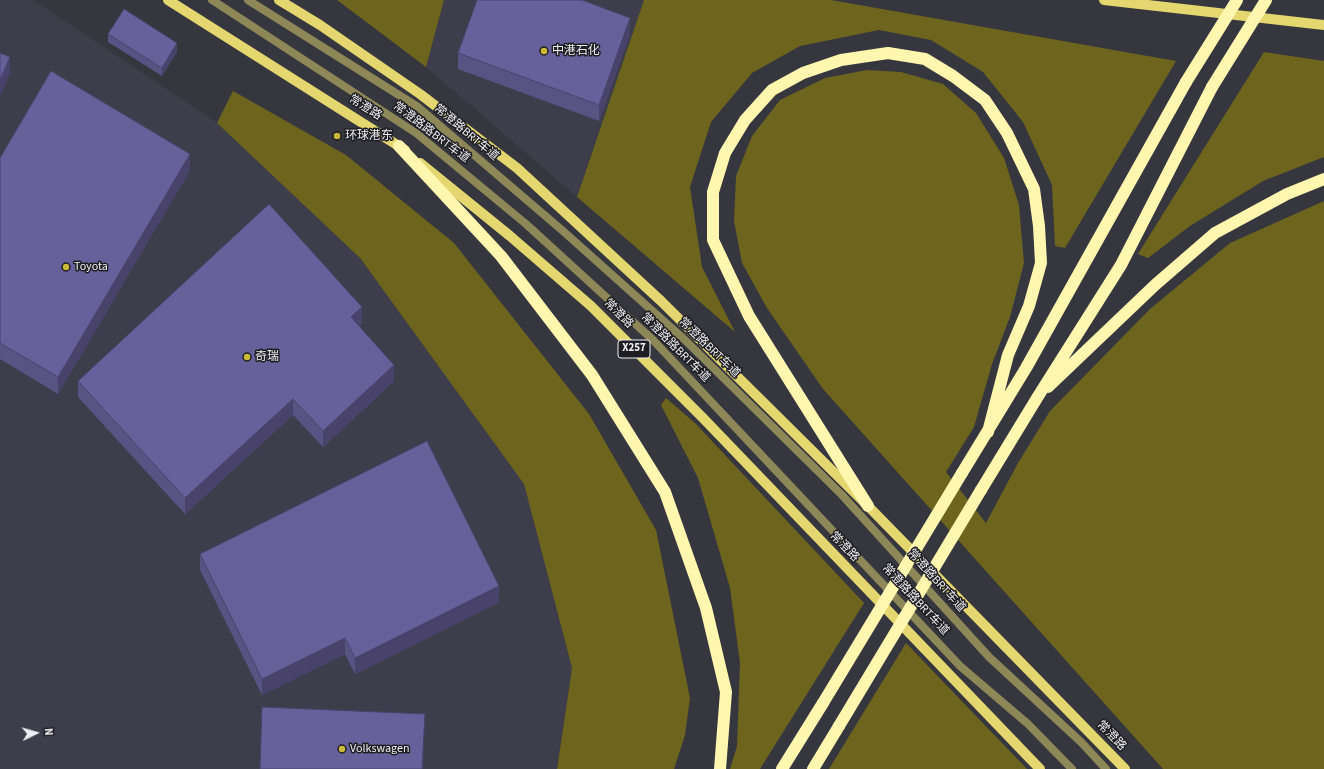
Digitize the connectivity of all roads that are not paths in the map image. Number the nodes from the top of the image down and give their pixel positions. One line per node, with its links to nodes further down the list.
1 (168, 0): 9 (main road, 常澄路 / X257)
2 (212, 0): 18 (lane, 常澄路路BRT车道)
3 (248, 0): 19 (lane, 常澄路BRT车道)
4 (279, 0): 13 (main road, 常澄路)
5 (1104, 0): 8 (main road)
6 (1237, 0): 12 (highway, bridge)
7 (1266, 0): 11 (highway, bridge)
8 (1324, 25)
9 (400, 146): 14 (highway); 17 (main road, 常澄路 / X257)
10 (1324, 179): 11 (highway)
11 (1036, 398): 16 (highway, bridge)
12 (988, 432): 13 (highway); 15 (highway, bridge)
13 (868, 506): 20 (main road, 常澄路)
14 (720, 769)
15 (782, 769)
16 (813, 769)
17 (1040, 769)
18 (1072, 769)
19 (1106, 769)
20 (1125, 769)

